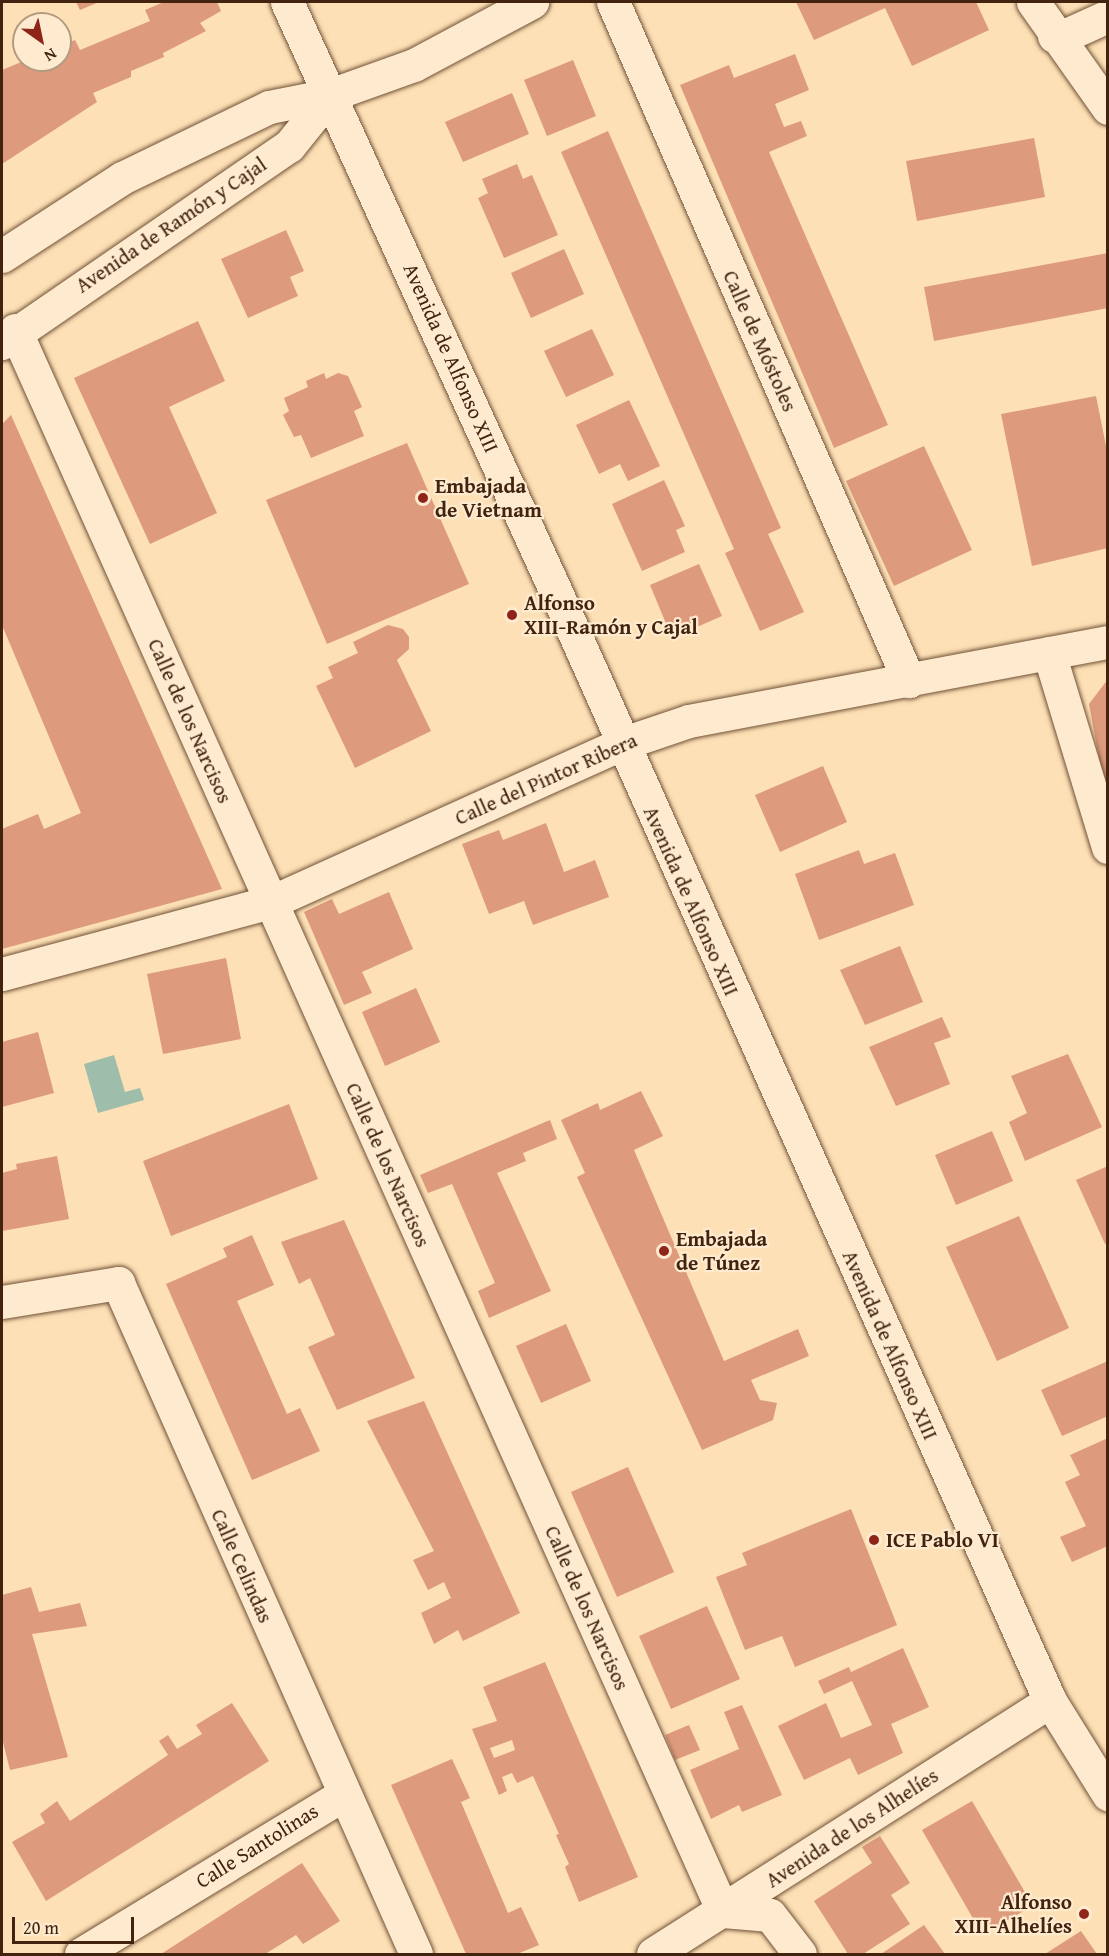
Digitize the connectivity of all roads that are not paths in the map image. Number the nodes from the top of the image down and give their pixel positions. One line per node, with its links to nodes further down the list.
1 (287, 2): 7 (street, Avenida de Alfonso XIII)
2 (532, 2): 7 (street)
3 (613, 2): 13 (street, Calle de Móstoles)
4 (1033, 2): 6 (street)
5 (1107, 16): 6 (street)
6 (1054, 36): 8 (street)
7 (330, 95): 9 (street); 10 (street, Avenida de Ramón y Cajal); 14 (street, Avenida de Alfonso XIII)
8 (1107, 108)
9 (2, 256)
10 (8, 336): 16 (street, Calle de los Narcisos)
11 (1107, 642): 12 (street, Calle del Pintor Ribera)
12 (1049, 652): 13 (street, Calle del Pintor Ribera); 15 (street)
13 (909, 681): 14 (street, Calle del Pintor Ribera)
14 (621, 744): 16 (street, Calle del Pintor Ribera); 19 (street, Avenida de Alfonso XIII)
15 (1107, 847)
16 (271, 902): 17 (street, Calle del Pintor Ribera); 22 (street, Calle de los Narcisos)
17 (2, 974)
18 (2, 1302): 20 (street, Calle Celindas)
19 (1050, 1701): 21 (street, Avenida de Alfonso XIII); 22 (street, Avenida de los Alhelíes)
20 (342, 1794): 23 (street, Calle Santolinas); 24 (street, Calle Celindas)
21 (1107, 1794)
22 (723, 1911): 25 (street, Avenida de los Alhelíes); 26 (street)
23 (81, 1954)
24 (416, 1954)
25 (652, 1954)
26 (800, 1954)

